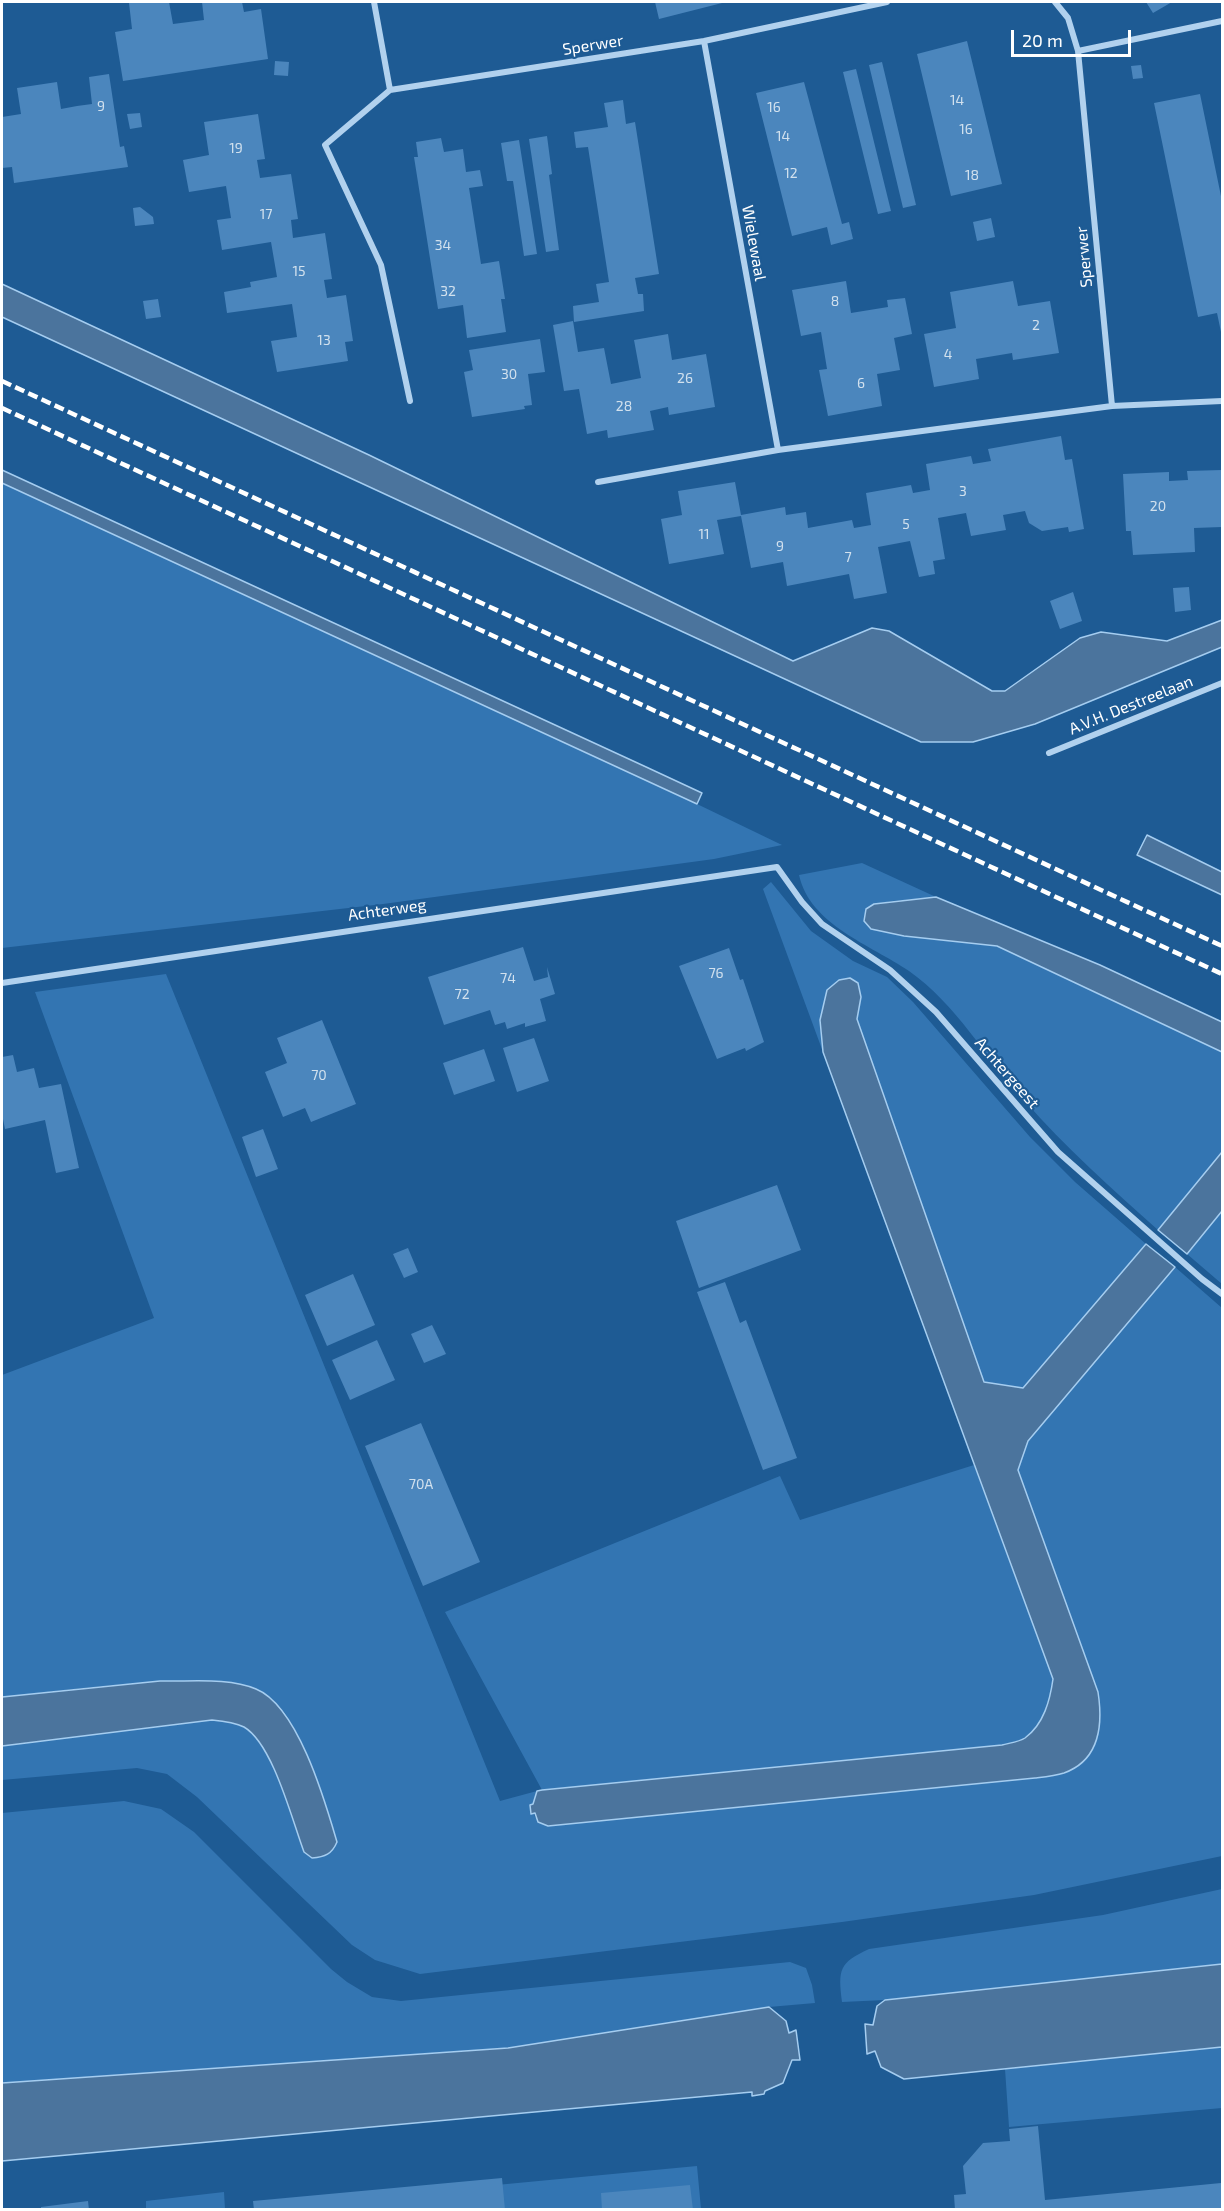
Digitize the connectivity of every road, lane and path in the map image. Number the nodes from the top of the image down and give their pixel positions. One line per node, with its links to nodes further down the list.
1 (374, 2): 7 (street)
2 (887, 2): 5 (street, Sperwer)
3 (1055, 2): 6 (street, Sperwer)
4 (1222, 21): 6 (street)
5 (704, 41): 7 (street, Sperwer); 11 (street, Wielewaal)
6 (1078, 51): 10 (street, Sperwer)
7 (390, 90): 8 (street)
8 (410, 401)
9 (1222, 401): 10 (street)
10 (1112, 406): 11 (street)
11 (778, 450): 12 (street)
12 (598, 482)
13 (1222, 683): 14 (street, A.V.H. Destreelaan)
14 (1049, 753)
15 (777, 867): 16 (street, Achterweg); 17 (street, Achtergeest)
16 (2, 984)
17 (1222, 1294)

